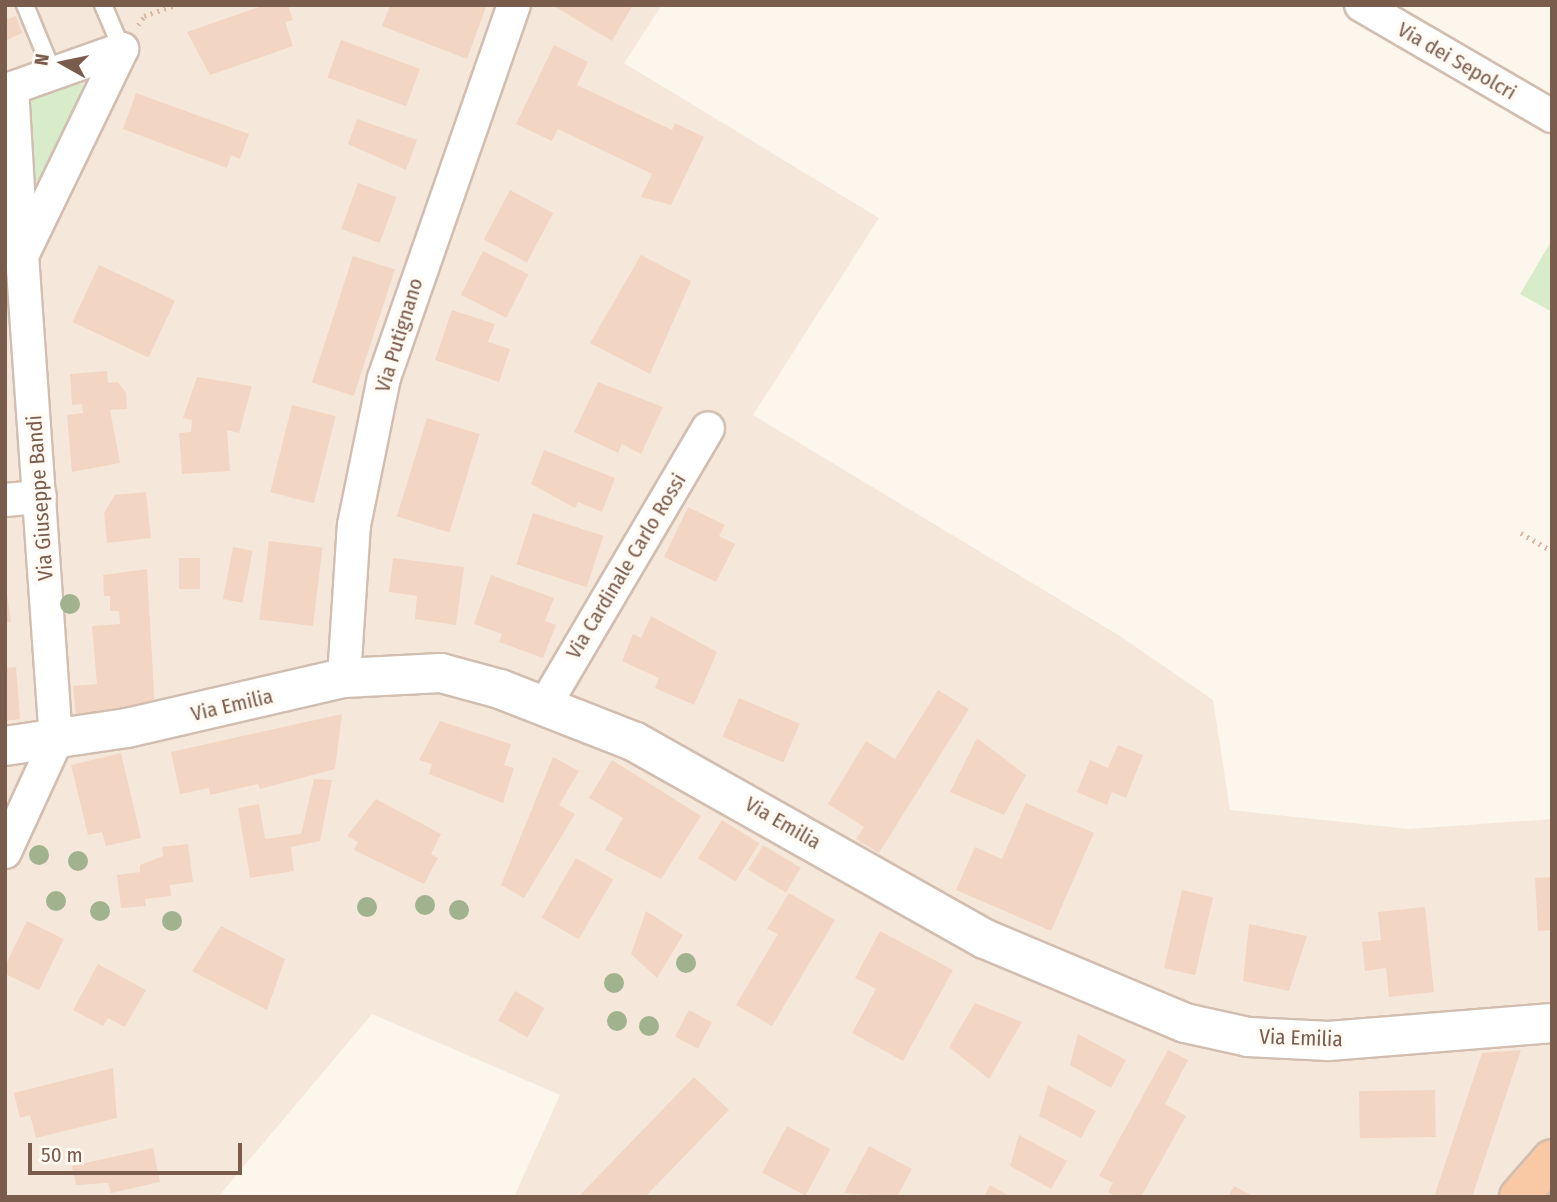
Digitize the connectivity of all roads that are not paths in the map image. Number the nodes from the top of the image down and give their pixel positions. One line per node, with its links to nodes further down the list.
1 (25, 5): 6 (lane)
2 (103, 5): 5 (lane)
3 (514, 5): 12 (street, Via Putignano)
4 (1361, 5): 7 (street, Via dei Sepolcri)
5 (122, 49): 6 (street, Via Giuseppe Bandi); 8 (street)
6 (52, 74): 8 (street, Via Giuseppe Bandi)
7 (1552, 116)
8 (22, 256): 10 (street, Via Giuseppe Bandi)
9 (708, 428): 13 (street, Via Cardinale Carlo Rossi)
10 (40, 497): 11 (street); 14 (street, Via Giuseppe Bandi)
11 (5, 500)
12 (344, 678): 13 (main road, Via Emilia); 14 (main road, Via Emilia)
13 (545, 705): 17 (main road, Via Emilia)
14 (56, 741): 15 (main road, Via Emilia); 16 (street)
15 (5, 746)
16 (5, 852)
17 (1552, 1023)
18 (1552, 1158): 19 (highway)
19 (1519, 1197)

